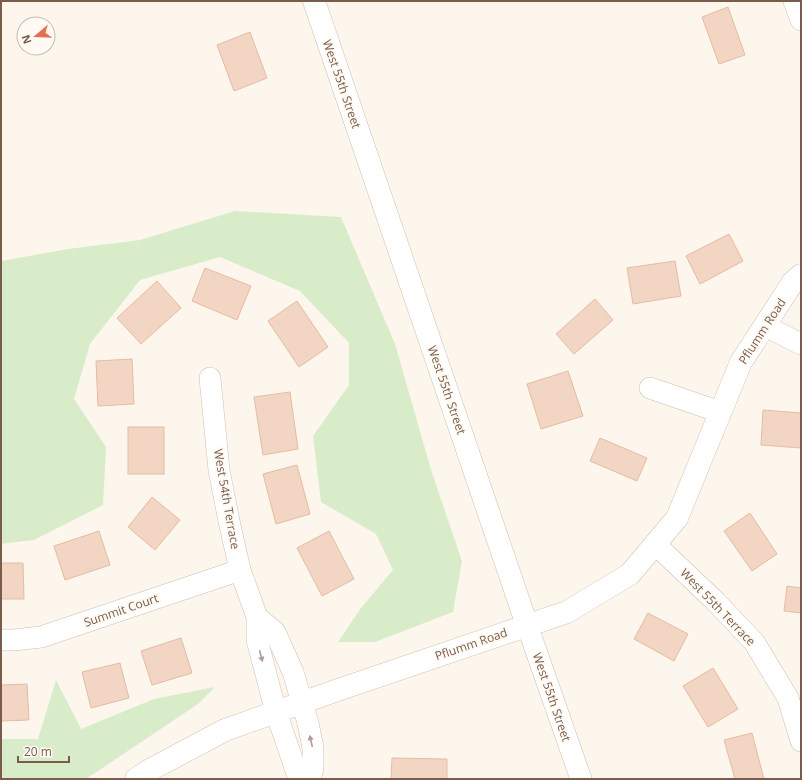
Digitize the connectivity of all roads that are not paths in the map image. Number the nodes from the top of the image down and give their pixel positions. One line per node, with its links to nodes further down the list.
1 (314, 1): 13 (main road, West 55th Street)
2 (794, 1): 3 (street)
3 (801, 20)
4 (801, 275): 5 (main road, Pflumm Road)
5 (765, 326): 6 (street); 9 (main road, Pflumm Road)
6 (801, 344)
7 (210, 378): 11 (street, West 54th Terrace)
8 (650, 388): 9 (street)
9 (720, 412): 10 (main road, Pflumm Road)
10 (655, 544): 13 (main road, Pflumm Road); 15 (street, West 55th Terrace)
11 (240, 570): 12 (street, West 54th Terrace); 14 (street, Summit Court)
12 (257, 617): 16 (street); 17 (street, West 54th Terrace, one-way to 17)
13 (527, 625): 16 (main road, Pflumm Road); 22 (street, West 55th Street)
14 (1, 640)
15 (795, 695): 18 (street, West 55th Terrace)
16 (302, 703): 17 (main road, Pflumm Road); 21 (street, one-way to 16)
17 (276, 712): 19 (main road, Pflumm Road); 20 (street, West 54th Terrace)
18 (801, 741)
19 (136, 779)
20 (299, 779)
21 (310, 779)
22 (581, 779)

